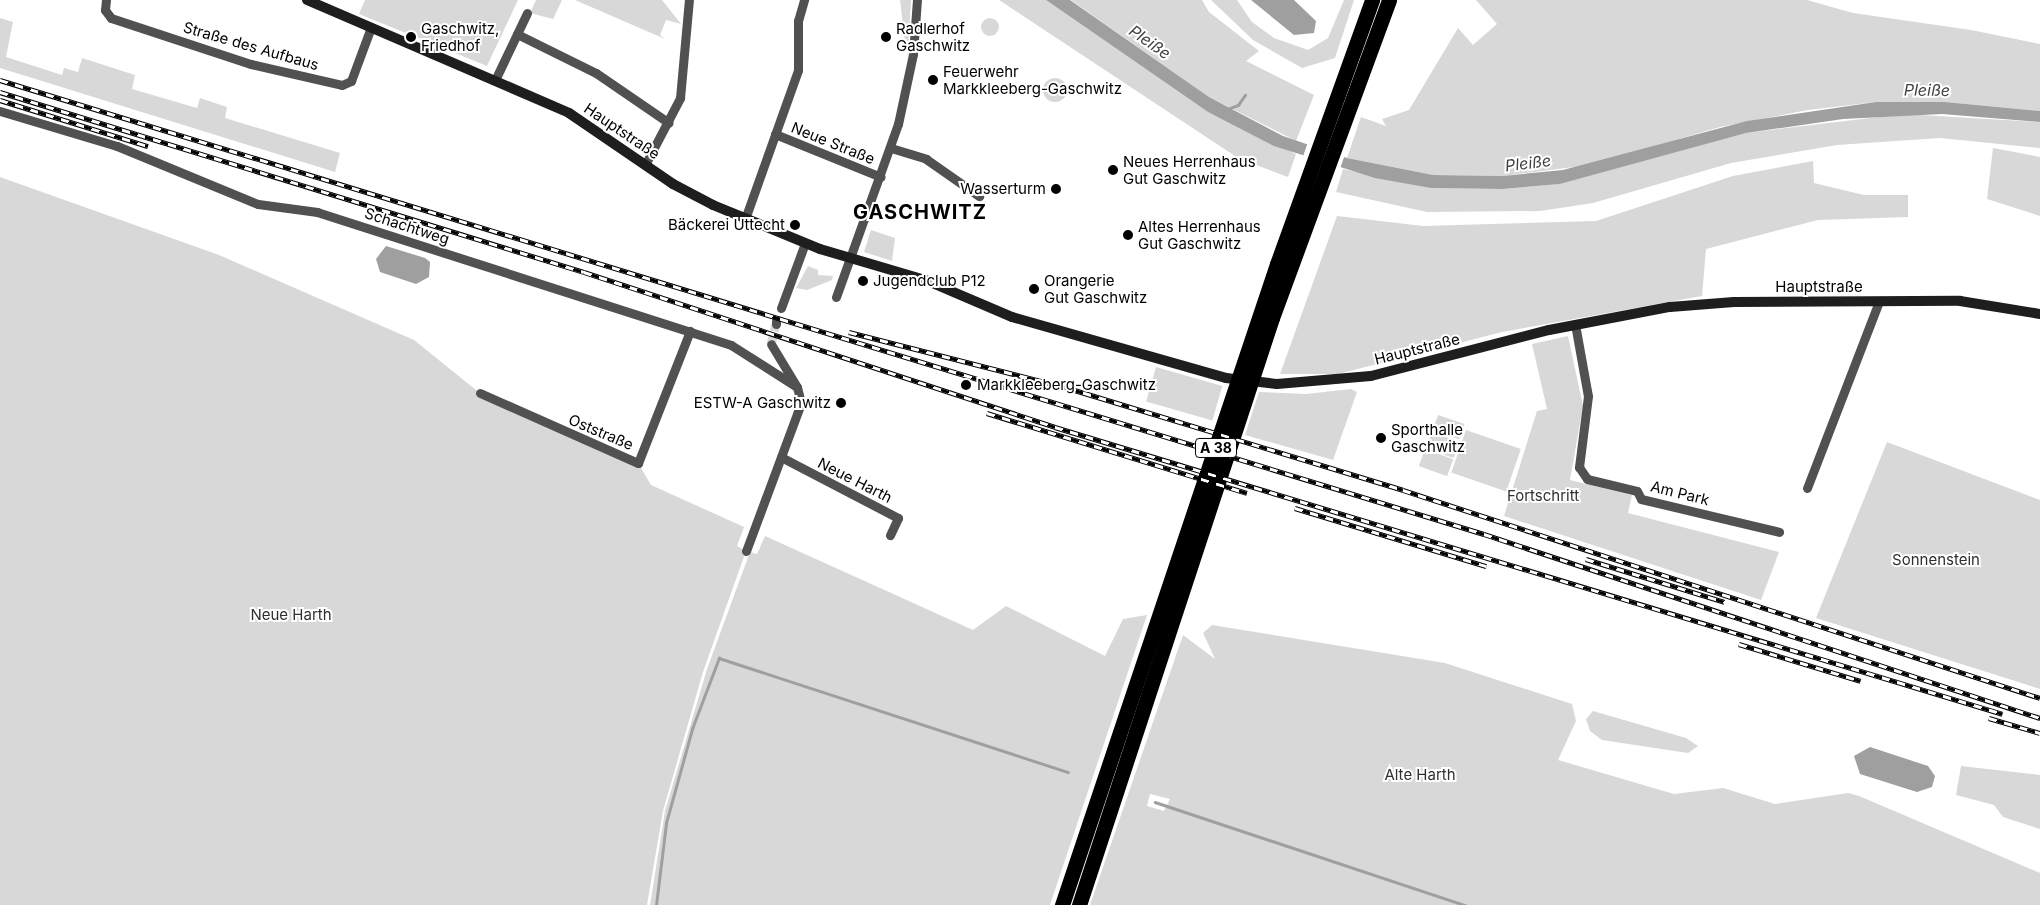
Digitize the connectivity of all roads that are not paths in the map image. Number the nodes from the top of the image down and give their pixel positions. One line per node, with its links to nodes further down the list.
1 (106, 0): 12 (street, Straße des Aufbaus)
2 (307, 0): 12 (main road, Hauptstraße)
3 (689, 0): 17 (street)
4 (804, 0): 18 (street)
5 (917, 0): 19 (street)
6 (1361, 0): 14 (highway)
7 (1372, 0): 14 (highway, A 38)
8 (1389, 0): 11 (highway, A 38)
9 (1399, 0): 11 (highway)
10 (527, 13): 13 (street)
11 (1378, 29): 41 (highway, A 38)
12 (370, 30): 15 (main road, Hauptstraße)
13 (517, 34): 15 (street); 17 (street)
14 (1349, 60): 40 (highway, A 38)
15 (496, 78): 20 (main road, Hauptstraße)
16 (0, 111): 31 (street, Schachtweg)
17 (669, 123): 20 (street)
18 (774, 134): 21 (street, Neue Straße); 23 (street)
19 (891, 148): 21 (street); 22 (street)
20 (645, 164): 23 (main road, Hauptstraße)
21 (881, 177): 25 (street)
22 (979, 196)
23 (745, 218): 24 (main road, Hauptstraße)
24 (805, 243): 25 (main road, Hauptstraße); 28 (street)
25 (850, 259): 26 (street); 30 (main road, Hauptstraße)
26 (836, 297)
27 (1879, 301): 29 (main road, Hauptstraße); 30 (main road, Hauptstraße); 36 (street, Hauptstraße)
28 (781, 308)
29 (2040, 314)
30 (1575, 324): 37 (street, Am Park)
31 (690, 331): 33 (street, Schachtweg); 34 (street, Oststraße)
32 (771, 344): 33 (street)
33 (797, 387): 35 (street)
34 (480, 393)
35 (781, 457): 38 (street, Neue Harth); 39 (street)
36 (1807, 488)
37 (1779, 532)
38 (890, 535)
39 (746, 551)
40 (1062, 905)
41 (1079, 905)

